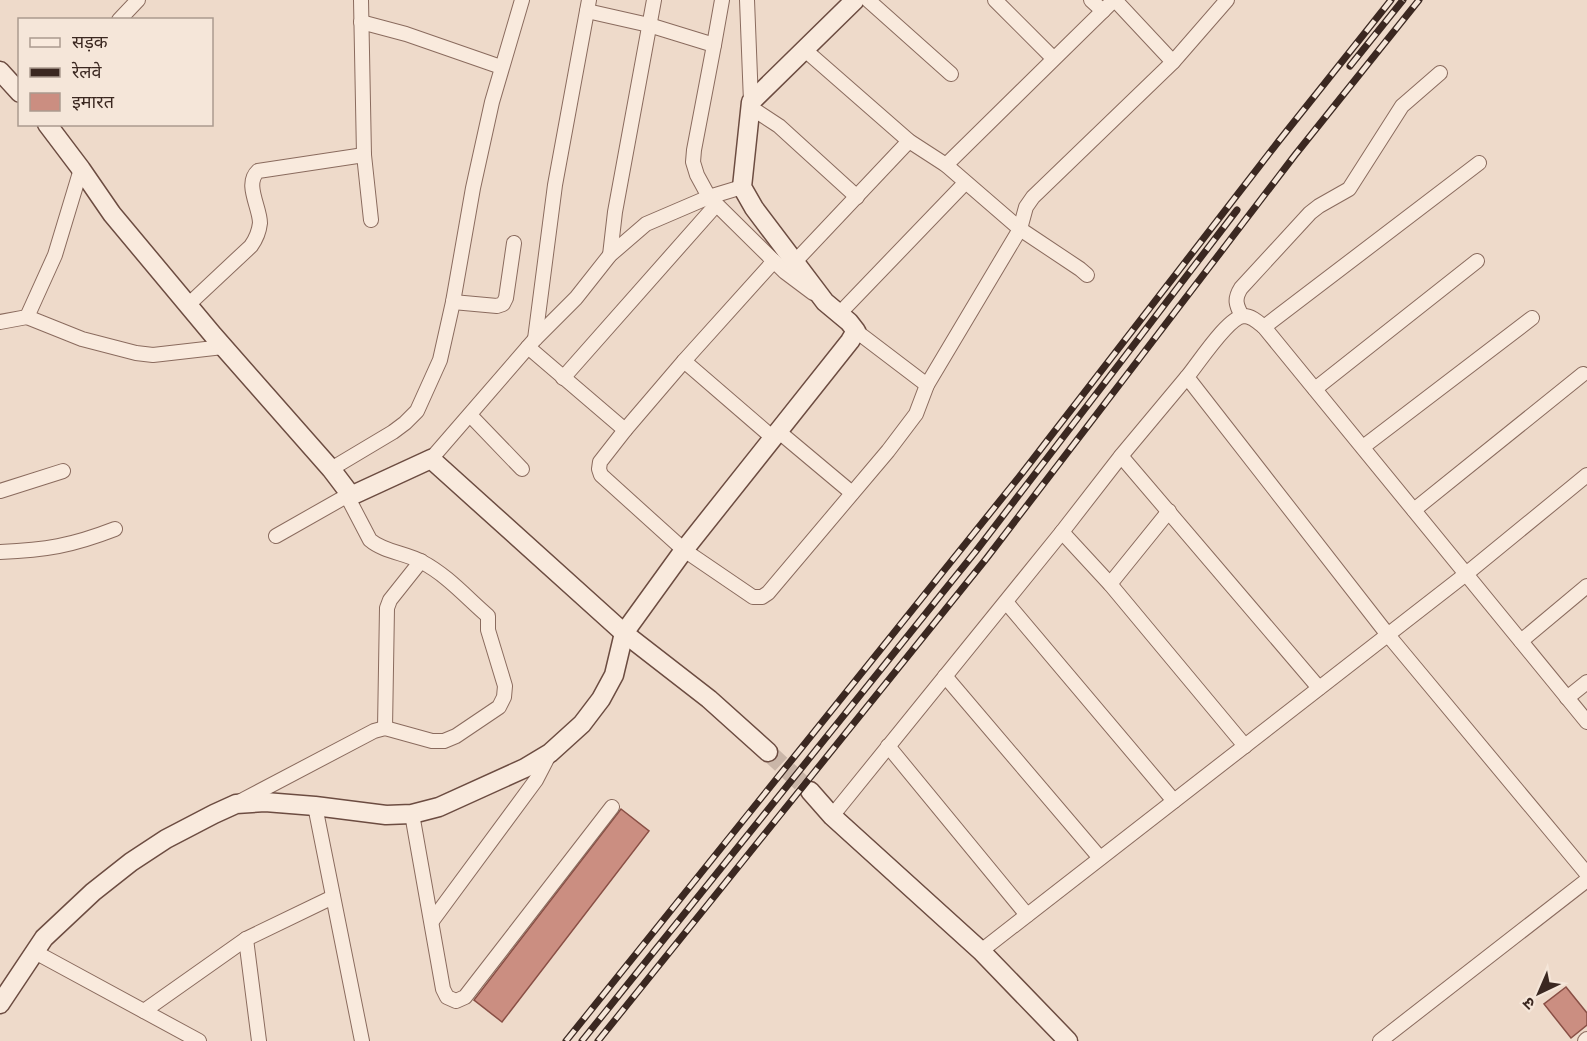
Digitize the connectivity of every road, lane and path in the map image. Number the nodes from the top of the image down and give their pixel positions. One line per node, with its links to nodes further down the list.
1 (138, 0): 15 (street)
2 (361, 0): 16 (street)
3 (522, 0): 22 (street)
4 (654, 0): 17 (street)
5 (722, 0): 18 (street)
6 (747, 0): 27 (street)
7 (855, 0): 19 (street)
8 (868, 0): 24 (street)
9 (995, 0): 20 (street)
10 (1091, 0): 14 (street)
11 (1115, 0): 14 (street); 21 (street)
12 (1227, 0): 21 (street)
13 (588, 5): 17 (street); 55 (street)
14 (1103, 10): 20 (street)
15 (121, 18)
16 (361, 22): 22 (street); 30 (street)
17 (649, 25): 18 (street); 41 (street)
18 (714, 45): 37 (street)
19 (805, 50): 27 (street); 29 (street)
20 (1053, 58): 32 (street)
21 (1173, 62): 39 (street)
22 (501, 67): 46 (street)
23 (1440, 73): 49 (street)
24 (951, 74)
25 (2, 78): 26 (street)
26 (18, 91)
27 (750, 104): 35 (street); 36 (street)
28 (49, 126): 33 (street)
29 (909, 141): 32 (street); 36 (street)
30 (364, 155): 38 (street); 47 (street)
31 (1479, 163): 53 (street)
32 (946, 165): 34 (street)
33 (81, 169): 47 (street); 50 (street)
34 (965, 183): 39 (street); 48 (street)
35 (742, 187): 37 (street); 44 (street)
36 (857, 197): 44 (street)
37 (713, 201): 41 (street); 42 (street); 60 (street)
38 (372, 220)
39 (1020, 229): 45 (street); 61 (street)
40 (514, 243): 46 (street)
41 (610, 255): 55 (street)
42 (774, 261): 44 (street); 57 (street)
43 (1477, 261): 62 (street)
44 (790, 267): 48 (street)
45 (1087, 275)
46 (453, 302): 69 (street)
47 (188, 305): 56 (street)
48 (839, 314): 54 (street)
49 (1242, 316): 53 (street); 59 (street)
50 (27, 317): 52 (street); 56 (street)
51 (1532, 318): 66 (street)
52 (0, 322)
53 (1264, 327): 62 (street)
54 (856, 330): 61 (street); 65 (street)
55 (531, 343): 60 (street); 63 (street)
56 (224, 347): 69 (street)
57 (684, 361): 64 (street); 65 (street)
58 (1583, 374): 76 (street)
59 (1187, 377): 67 (street); 89 (street)
60 (564, 378): 64 (street)
61 (927, 385): 74 (street)
62 (1315, 389): 66 (street)
63 (470, 415): 68 (street); 70 (street)
64 (625, 430): 81 (street)
65 (775, 434): 74 (street); 81 (street)
66 (1363, 447): 76 (street)
67 (1121, 456): 77 (street); 79 (street)
68 (431, 459): 75 (street); 88 (street)
69 (331, 469): 75 (street)
70 (522, 469)
71 (63, 471): 73 (street)
72 (1587, 475): 84 (street)
73 (0, 491)
74 (852, 493): 81 (street)
75 (349, 495): 80 (street); 83 (street)
76 (1414, 510): 84 (street)
77 (1169, 511): 85 (street); 93 (street)
78 (115, 529): 82 (street)
79 (1062, 532): 85 (street); 87 (street)
80 (276, 536)
81 (684, 550): 88 (street)
82 (0, 552)
83 (421, 561): 96 (street); 96 (street)
84 (1466, 574): 89 (street); 90 (street)
85 (1110, 584): 98 (street)
86 (1587, 586): 90 (street)
87 (1006, 602): 91 (street); 102 (street)
88 (624, 633): 99 (street); 100 (street)
89 (1388, 635): 93 (street); 109 (street)
90 (1521, 641): 94 (street)
91 (945, 676): 97 (street); 108 (street)
92 (1587, 682): 94 (street)
93 (1319, 688): 98 (street)
94 (1567, 698): 95 (street)
95 (1587, 722)
96 (385, 728): 103 (street)
97 (888, 746): 107 (street); 112 (street)
98 (1245, 746): 102 (street)
99 (768, 752)
100 (550, 753): 106 (street); 113 (street)
101 (810, 790): 107 (street)
102 (1174, 801): 108 (street)
103 (236, 804): 104 (street); 116 (street)
104 (315, 806): 106 (street); 111 (street)
105 (612, 807): 113 (street)
106 (412, 814): 113 (street)
107 (832, 816): 115 (street)
108 (1100, 858): 112 (street)
109 (1587, 874)
110 (1587, 880): 123 (street)
111 (333, 897): 114 (street); 121 (street)
112 (1026, 915): 115 (street)
113 (432, 921)
114 (246, 939): 118 (street); 120 (street)
115 (981, 951): 122 (street)
116 (35, 952): 117 (street); 118 (street)
117 (0, 1004)
118 (144, 1011): 119 (street)
119 (199, 1041)
120 (259, 1041)
121 (362, 1041)
122 (1068, 1041)
123 (1380, 1041)

